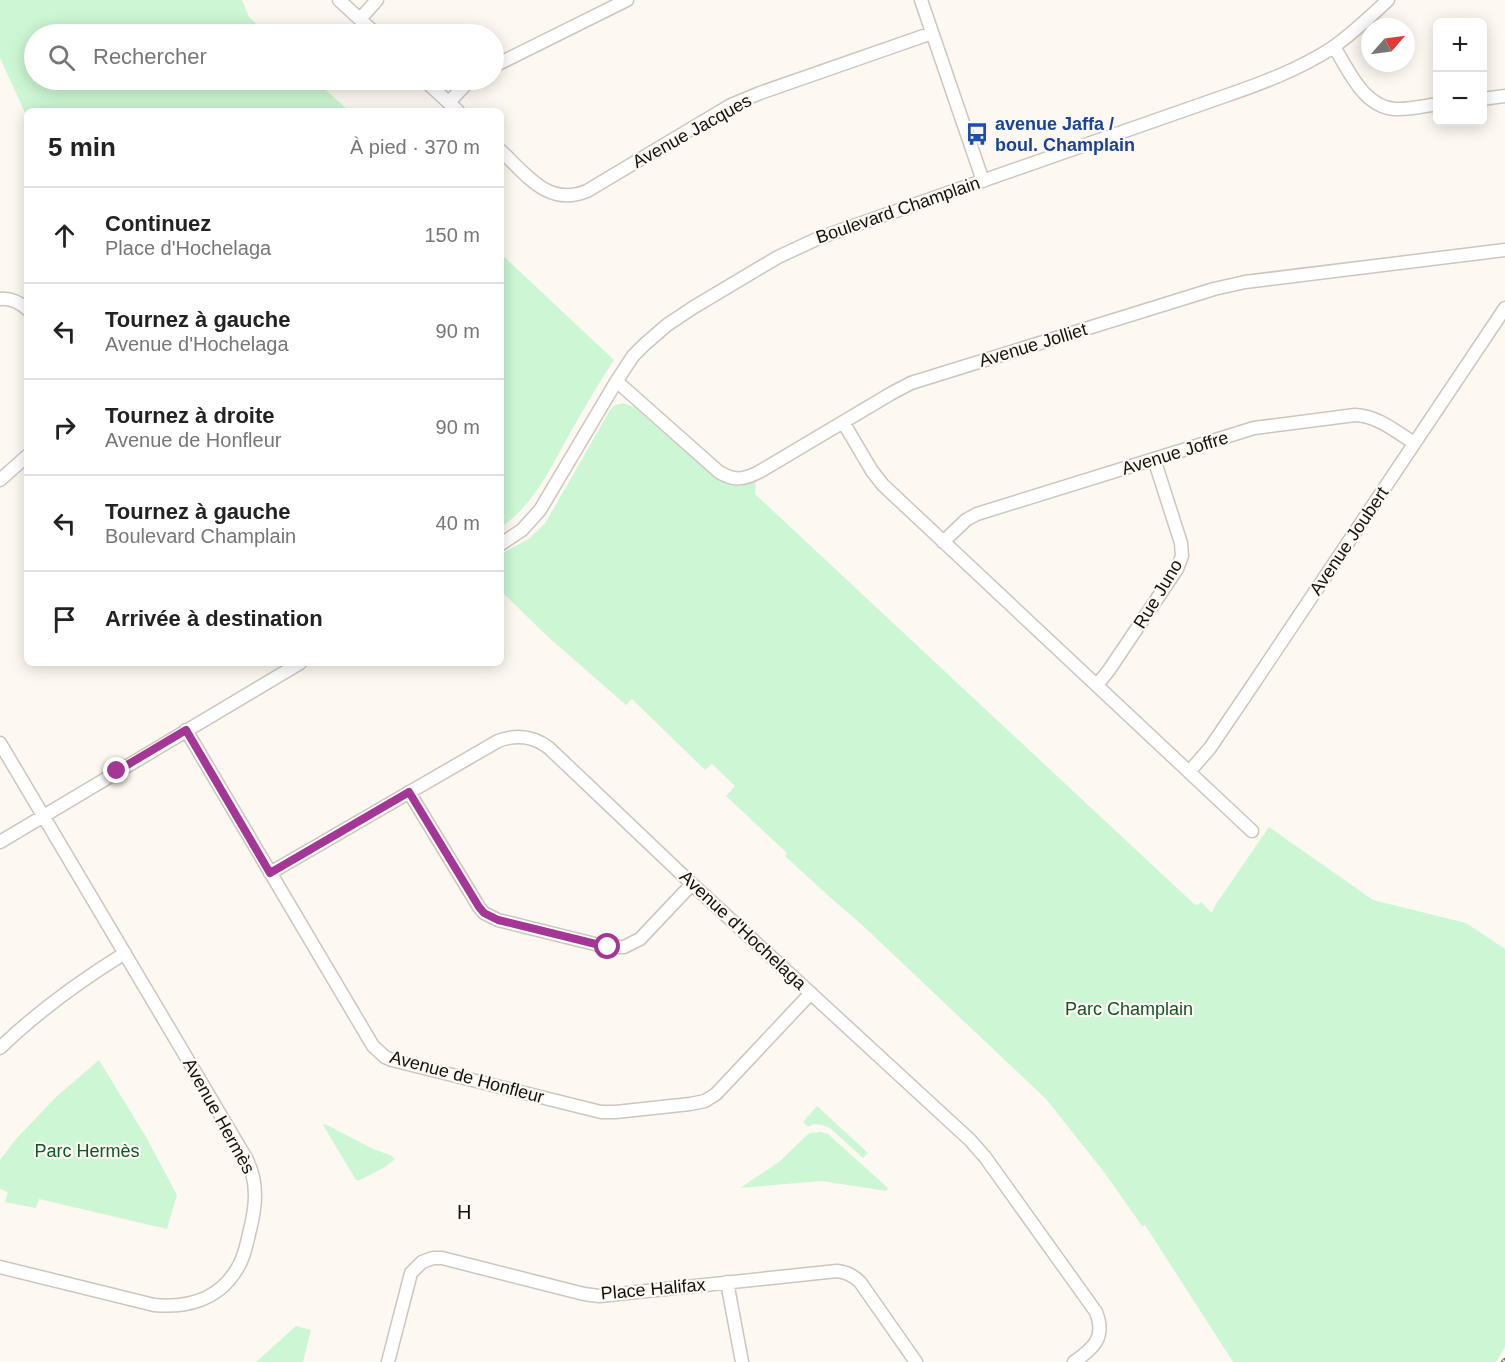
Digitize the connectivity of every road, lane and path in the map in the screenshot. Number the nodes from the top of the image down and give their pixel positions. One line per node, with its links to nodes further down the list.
1 (339, 0): 6 (street)
2 (377, 0): 6 (street)
3 (627, 0): 10 (street)
4 (921, 0): 8 (street)
5 (1388, 0): 9 (street, Boulevard Champlain)
6 (360, 19): 7 (street)
7 (365, 24)
8 (932, 33): 17 (street, Avenue Jacques); 18 (street)
9 (1334, 46): 15 (street); 18 (street, Boulevard Champlain)
10 (504, 61)
11 (435, 90): 16 (street)
12 (464, 90): 16 (street)
13 (1505, 96): 14 (street)
14 (1487, 98)
15 (1433, 105)
16 (453, 107)
17 (504, 154)
18 (983, 181): 23 (street, Boulevard Champlain)
19 (1505, 250): 24 (street, Avenue Jolliet)
20 (0, 299): 21 (street)
21 (24, 307)
22 (1505, 308): 25 (street, Avenue Joubert)
23 (615, 382): 24 (street, Avenue Jolliet); 29 (street, Boulevard Champlain)
24 (843, 422): 30 (street)
25 (1414, 443): 27 (street, Avenue Joffre); 35 (street, Avenue Joubert)
26 (24, 459): 28 (street)
27 (1154, 459): 30 (street, Avenue Joffre); 32 (street, Rue Juno)
28 (0, 480)
29 (504, 542)
30 (943, 542): 32 (street)
31 (295, 666): 33 (street)
32 (1096, 685): 35 (street)
33 (186, 730): 37 (street); 40 (street, Avenue de Honfleur)
34 (0, 743): 37 (street, Avenue Hermès)
35 (1189, 772): 38 (street)
36 (409, 792): 40 (street, Avenue d'Hochelaga); 41 (street, Avenue d'Hochelaga); 41 (street)
37 (43, 815): 39 (street); 42 (street, Avenue Hermès)
38 (1252, 831)
39 (0, 842)
40 (270, 873): 43 (street, Avenue de Honfleur)
41 (692, 884): 43 (street, Avenue d'Hochelaga)
42 (125, 953): 44 (street); 45 (street, Avenue Hermès)
43 (811, 993): 50 (street, Avenue d'Hochelaga)
44 (0, 1048)
45 (0, 1267)
46 (727, 1282): 47 (street, Place Halifax); 48 (street); 49 (street, Place Halifax)
47 (388, 1362)
48 (742, 1362)
49 (916, 1362)
50 (1074, 1362)

